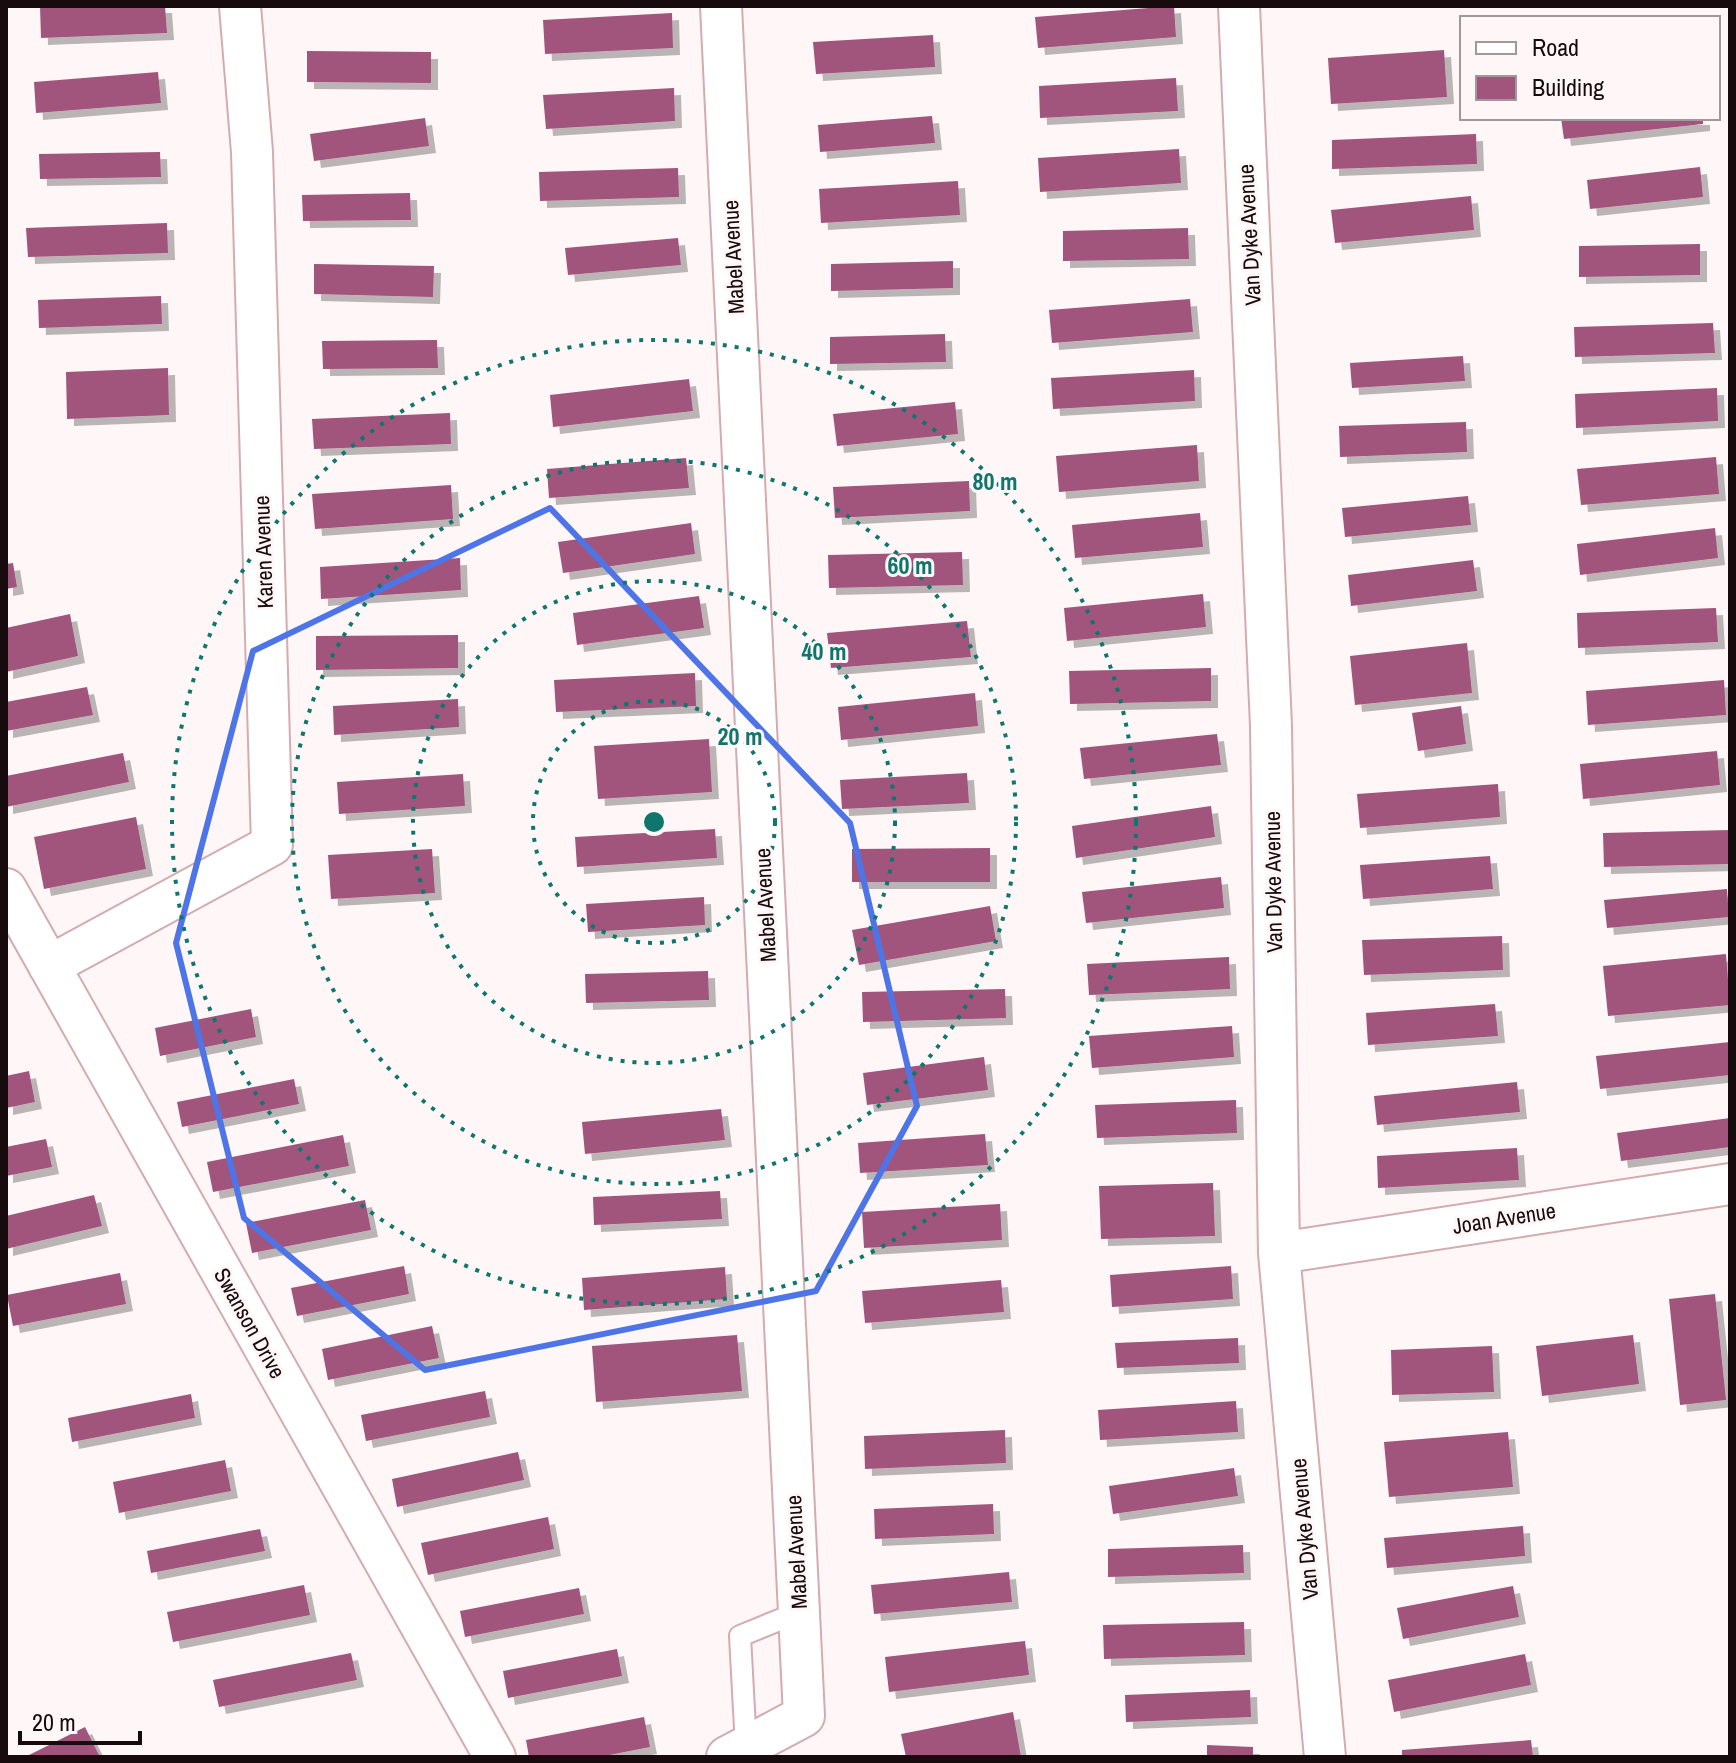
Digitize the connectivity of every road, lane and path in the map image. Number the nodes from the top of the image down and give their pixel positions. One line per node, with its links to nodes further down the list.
1 (240, 6): 5 (street, Karen Avenue)
2 (721, 6): 8 (street, Mabel Avenue)
3 (1239, 6): 7 (street, Van Dyke Avenue)
4 (6, 889): 5 (street, Swanson Drive)
5 (49, 966): 10 (street, Swanson Drive)
6 (1730, 1184): 7 (street, Joan Avenue)
7 (1279, 1253): 11 (street, Van Dyke Avenue)
8 (799, 1612): 9 (lane); 9 (street, Mabel Avenue)
9 (736, 1752)
10 (495, 1757)
11 (1325, 1757)

